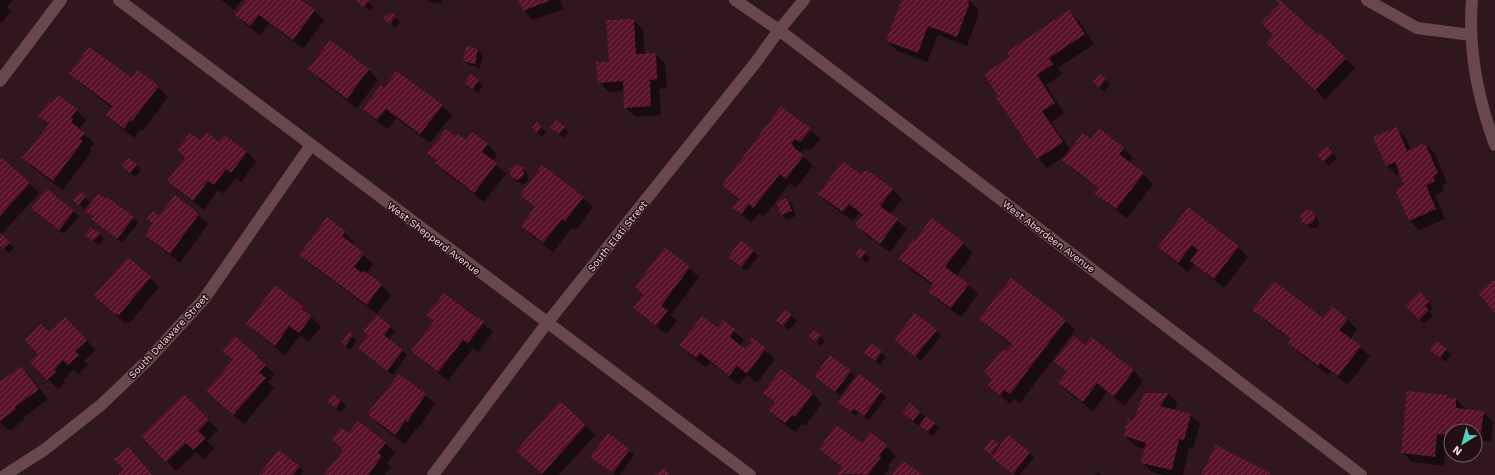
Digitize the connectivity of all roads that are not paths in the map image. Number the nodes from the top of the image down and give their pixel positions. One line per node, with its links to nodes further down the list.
1 (61, 0): 9 (street)
2 (119, 0): 10 (street, West Shepperd Avenue)
3 (735, 0): 7 (street, West Aberdeen Avenue)
4 (804, 0): 7 (street, South Elati Street)
5 (1367, 0): 8 (street)
6 (1472, 0): 8 (street)
7 (779, 30): 12 (street, South Elati Street); 16 (street, West Aberdeen Avenue)
8 (1471, 35): 11 (street)
9 (0, 81)
10 (311, 145): 12 (street, West Shepperd Avenue); 13 (street, South Delaware Street)
11 (1495, 145)
12 (547, 323): 14 (street, South Elati Street); 15 (street, West Shepperd Avenue)
13 (5, 475)
14 (433, 475)
15 (750, 475)
16 (1361, 475)

